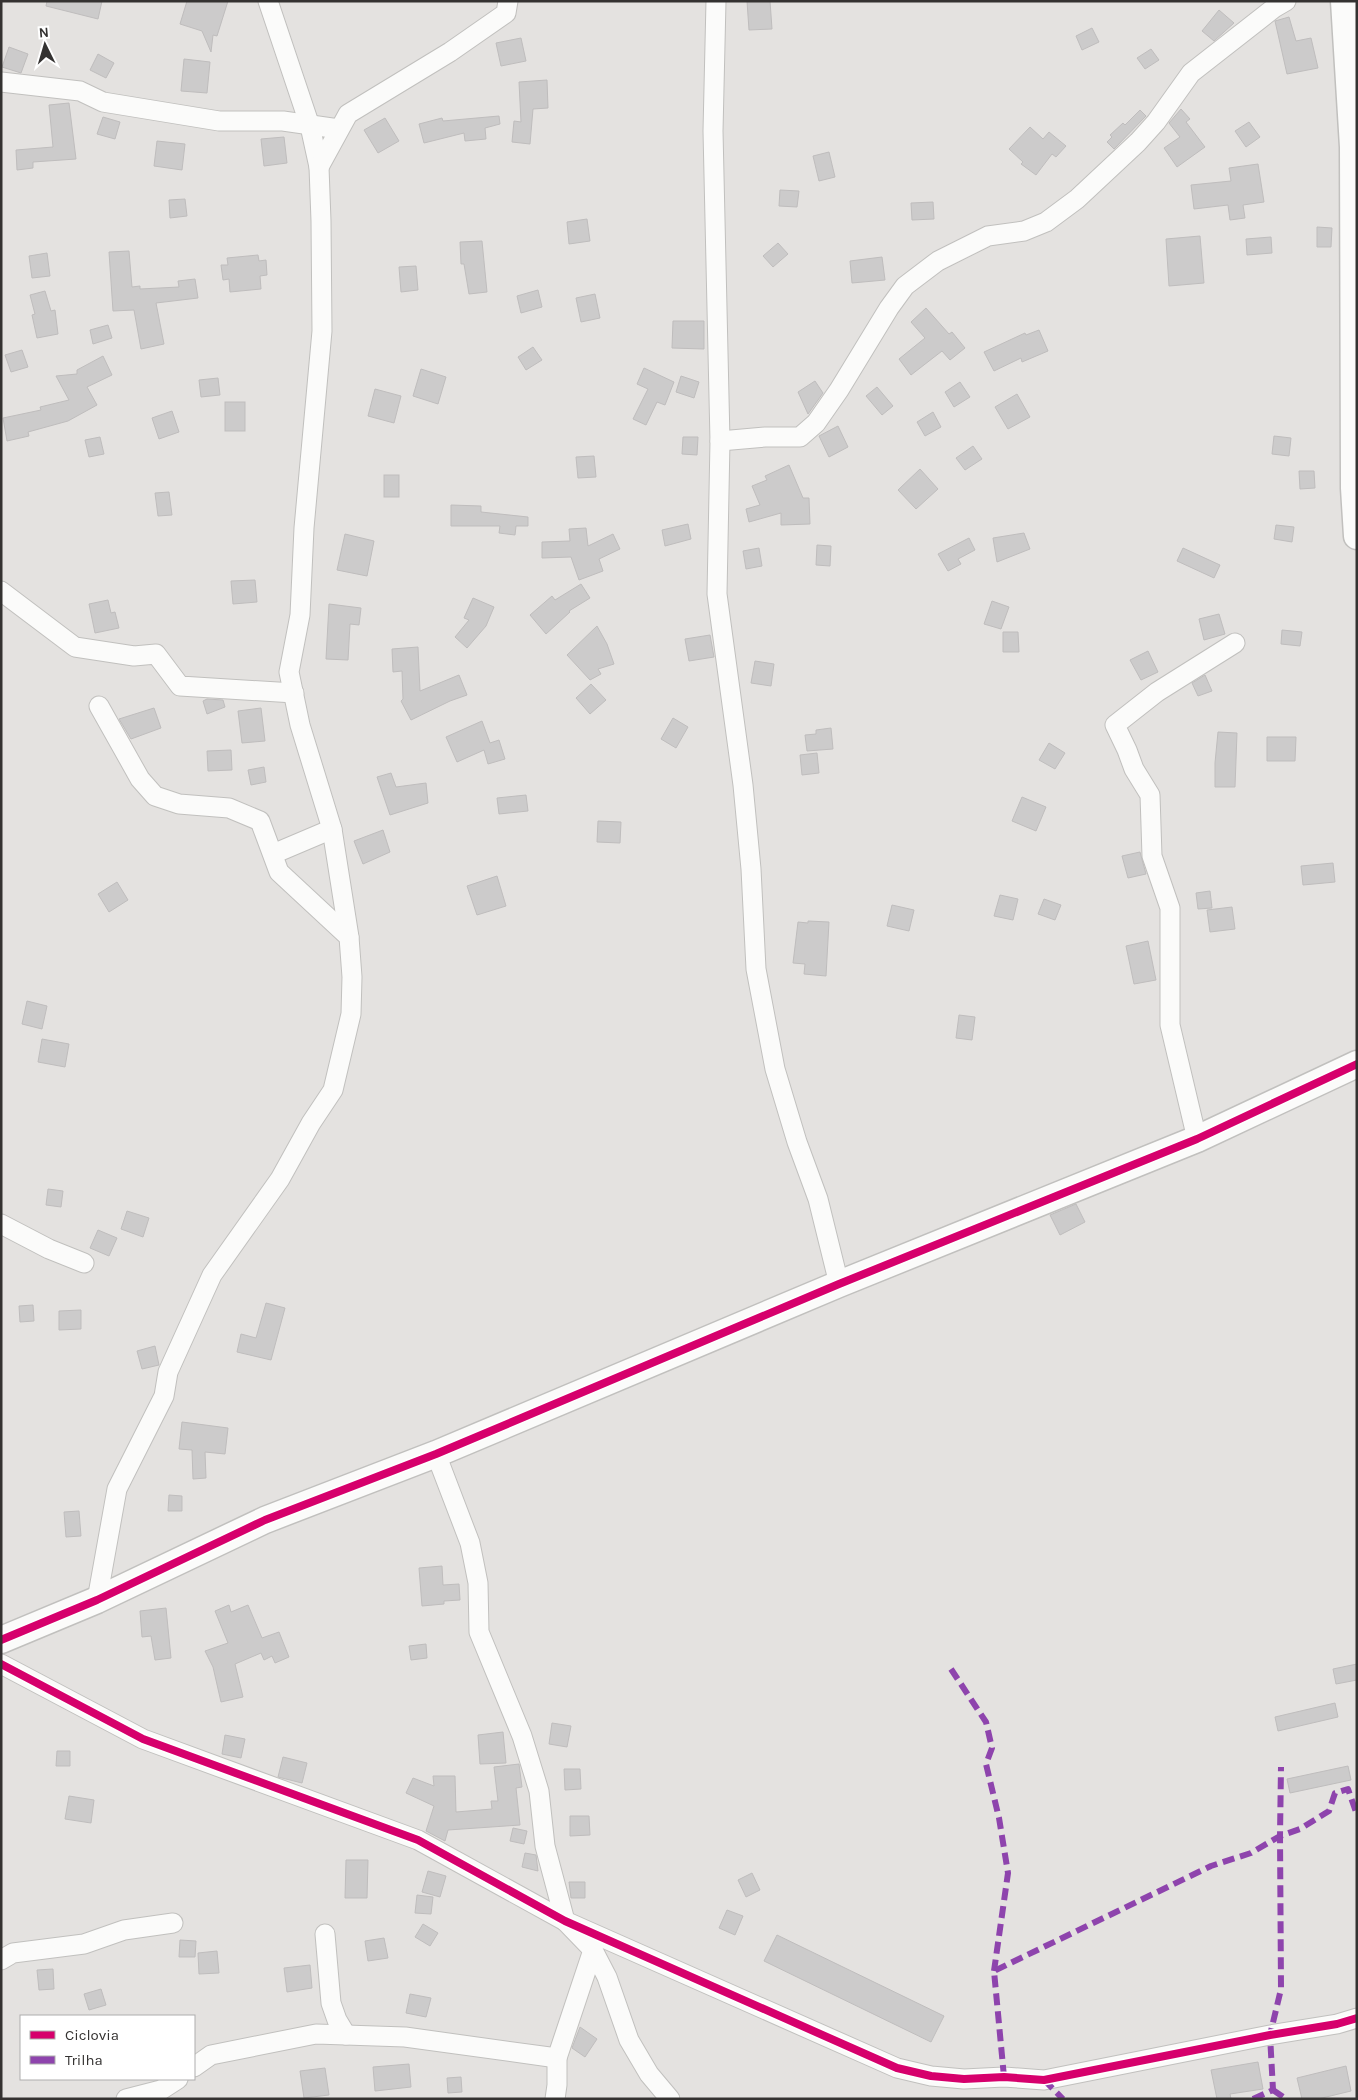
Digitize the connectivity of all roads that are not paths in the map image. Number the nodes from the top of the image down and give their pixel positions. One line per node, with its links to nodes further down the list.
1 (268, 1): 7 (street)
2 (508, 1): 8 (street)
3 (716, 1): 11 (street)
4 (1286, 1): 11 (street)
5 (1344, 1): 9 (street)
6 (1, 82): 7 (street)
7 (310, 126): 8 (street); 10 (street)
8 (340, 129): 10 (street)
9 (1355, 146): 12 (street)
10 (319, 167): 16 (street)
11 (720, 441): 25 (street)
12 (1356, 487): 13 (street)
13 (1357, 536)
14 (1, 591): 16 (street)
15 (1235, 643): 22 (street)
16 (294, 693): 18 (street)
17 (99, 706): 19 (street)
18 (332, 829): 19 (street); 20 (street)
19 (273, 854): 20 (street)
20 (349, 937): 27 (street)
21 (1357, 1064): 22 (street)
22 (1197, 1139): 25 (street)
23 (1, 1224): 24 (street)
24 (84, 1263)
25 (839, 1284): 26 (street)
26 (436, 1454): 27 (street); 30 (street)
27 (97, 1600): 28 (street)
28 (1, 1640)
29 (1, 1664): 30 (street)
30 (565, 1921): 33 (street); 35 (street)
31 (173, 1923): 34 (street)
32 (325, 1934): 36 (street)
33 (593, 1950): 37 (street); 42 (street)
34 (1, 1960)
35 (1357, 2018)
36 (346, 2035): 37 (street); 38 (street)
37 (557, 2058): 41 (street)
38 (195, 2066)
39 (177, 2080): 40 (street)
40 (126, 2099)
41 (555, 2099)
42 (670, 2099)

